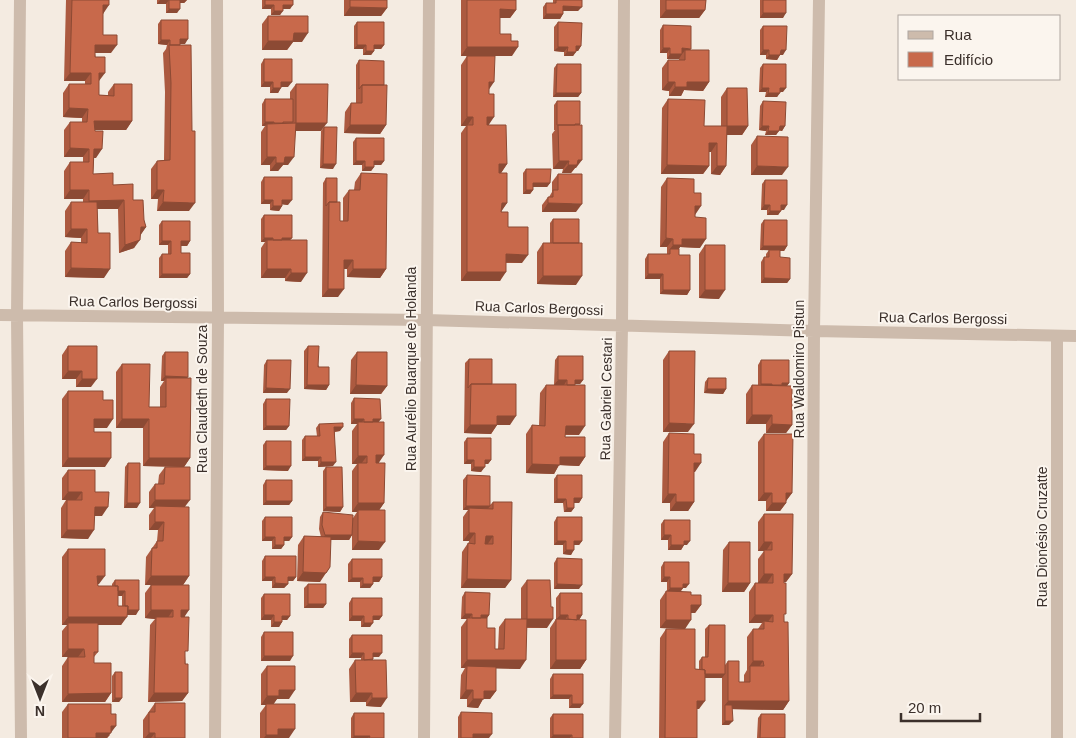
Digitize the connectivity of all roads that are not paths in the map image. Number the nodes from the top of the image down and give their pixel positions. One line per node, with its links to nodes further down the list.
1 (20, 0): 7 (street)
2 (217, 0): 8 (street, Rua Claudeth de Souza)
3 (429, 0): 9 (street, Rua Aurélio Buarque de Holanda)
4 (624, 0): 10 (street, Rua Gabriel Cestari)
5 (819, 0): 11 (street, Rua Waldomiro Pistun)
6 (0, 316): 7 (street, Rua Carlos Bergossi)
7 (17, 316): 8 (street, Rua Carlos Bergossi); 14 (street)
8 (218, 318): 9 (street, Rua Carlos Bergossi); 15 (street, Rua Claudeth de Souza)
9 (426, 320): 10 (street, Rua Carlos Bergossi); 16 (street, Rua Aurélio Buarque de Holanda)
10 (622, 326): 11 (street, Rua Carlos Bergossi); 17 (street, Rua Gabriel Cestari)
11 (814, 331): 12 (street, Rua Carlos Bergossi); 18 (street, Rua Waldomiro Pistun)
12 (1057, 336): 13 (street, Rua Carlos Bergossi); 19 (street, Rua Dionésio Cruzatte)
13 (1076, 336)
14 (21, 738)
15 (215, 738)
16 (424, 738)
17 (615, 738)
18 (812, 738)
19 (1057, 738)

